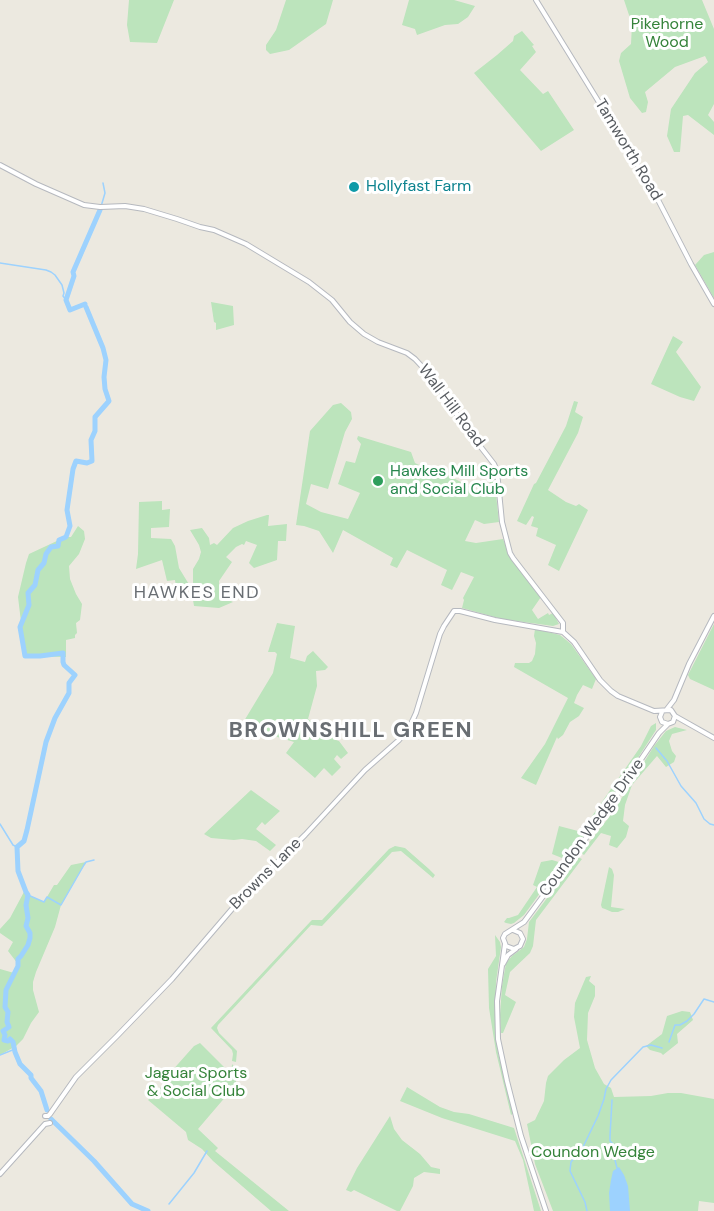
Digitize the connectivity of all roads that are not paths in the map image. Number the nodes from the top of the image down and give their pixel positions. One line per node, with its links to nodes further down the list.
1 (536, 0): 3 (street, Tamworth Road)
2 (0, 165): 5 (street, Wall Hill Road)
3 (714, 304)
4 (714, 616): 6 (street)
5 (563, 632): 7 (street, Wall Hill Road); 21 (street, Browns Lane)
6 (674, 700): 8 (street, Coundon Wedge Drive); 9 (street)
7 (654, 711): 8 (street, Wall Hill Road); 10 (street, Wall Hill Road)
8 (664, 711): 9 (street, Wall Hill Road); 10 (street, Coundon Wedge Drive)
9 (674, 714): 11 (street); 12 (street, Wall Hill Road)
10 (660, 719): 11 (street, Wall Hill Road); 13 (street, Coundon Wedge Drive)
11 (670, 723): 12 (street, Wall Hill Road); 13 (street, Coundon Wedge Drive)
12 (690, 725): 14 (street, Wall Hill Road)
13 (659, 733): 15 (street, Coundon Wedge Drive)
14 (714, 738)
15 (524, 922): 16 (street, Coundon Wedge Drive); 17 (street, Coundon Wedge Drive)
16 (513, 930): 17 (street); 18 (street, Coundon Wedge Drive)
17 (522, 936): 19 (street, Coundon Wedge Drive)
18 (504, 944): 19 (street); 20 (street, Coundon Wedge Drive)
19 (516, 948): 20 (street, Coundon Wedge Drive)
20 (502, 964): 24 (street, Coundon Wedge Drive)
21 (45, 1116)
22 (50, 1123): 23 (street)
23 (0, 1174)
24 (546, 1211)

